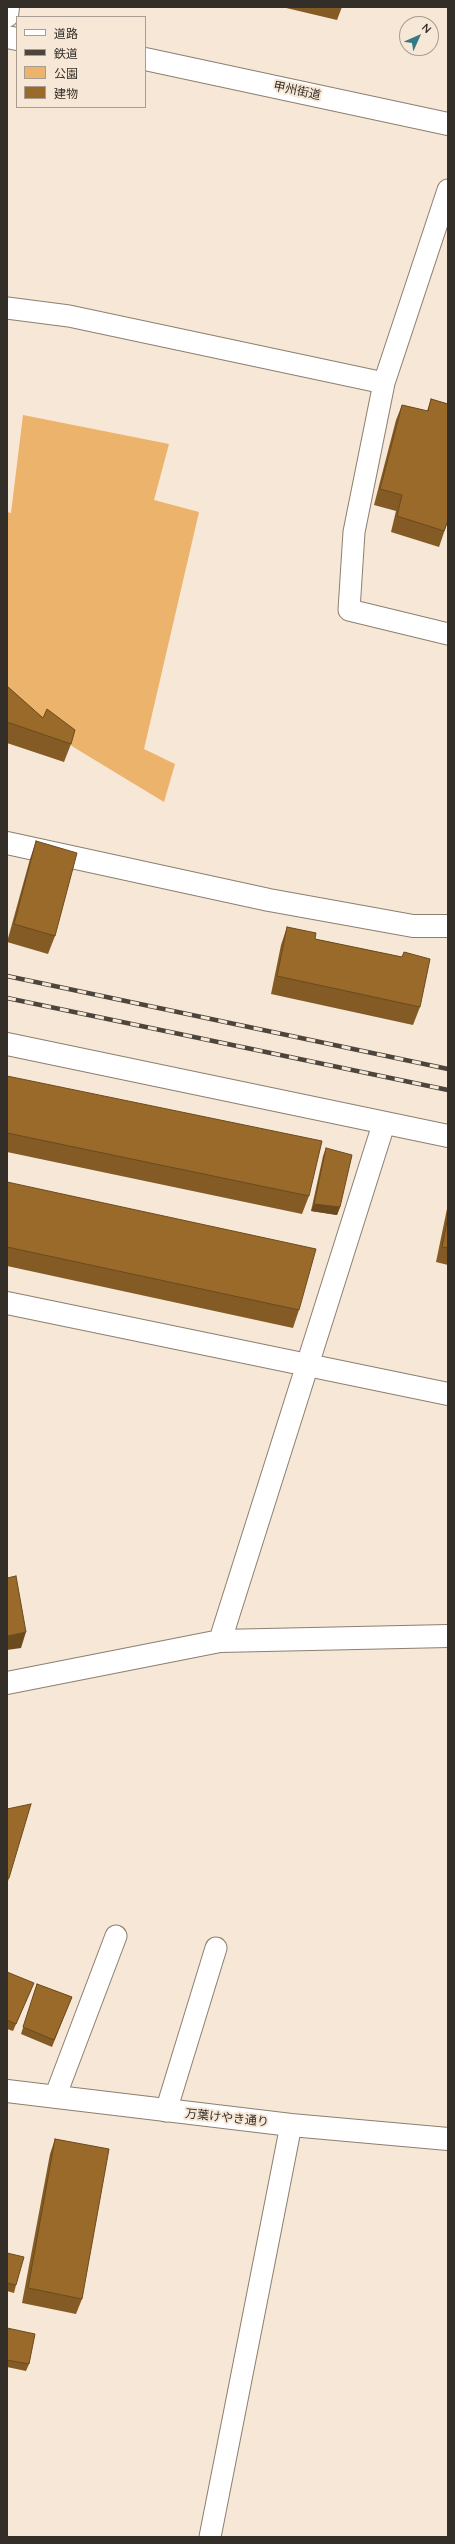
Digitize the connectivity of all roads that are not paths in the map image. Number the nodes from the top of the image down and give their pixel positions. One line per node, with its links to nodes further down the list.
1 (8, 7): 2 (main road)
2 (7, 16)
3 (146, 59): 4 (main road, 甲州街道)
4 (448, 124)
5 (448, 190): 7 (lane)
6 (7, 308): 7 (lane)
7 (384, 383): 8 (lane)
8 (448, 634)
9 (7, 843): 10 (main road)
10 (448, 926)
11 (7, 1044): 12 (main road)
12 (384, 1123): 13 (main road); 15 (main road)
13 (448, 1136)
14 (7, 1303): 15 (main road)
15 (307, 1366): 16 (main road); 18 (main road)
16 (448, 1394)
17 (448, 1636): 18 (main road)
18 (220, 1641): 19 (main road)
19 (7, 1683)
20 (116, 1936): 23 (lane)
21 (216, 1948): 24 (lane)
22 (7, 2091): 23 (main road, 万葉けやき通り)
23 (55, 2097): 24 (main road, 万葉けやき通り)
24 (166, 2111): 25 (main road, 万葉けやき通り)
25 (291, 2125): 26 (main road, 万葉けやき通り); 27 (lane)
26 (448, 2139)
27 (210, 2537)

